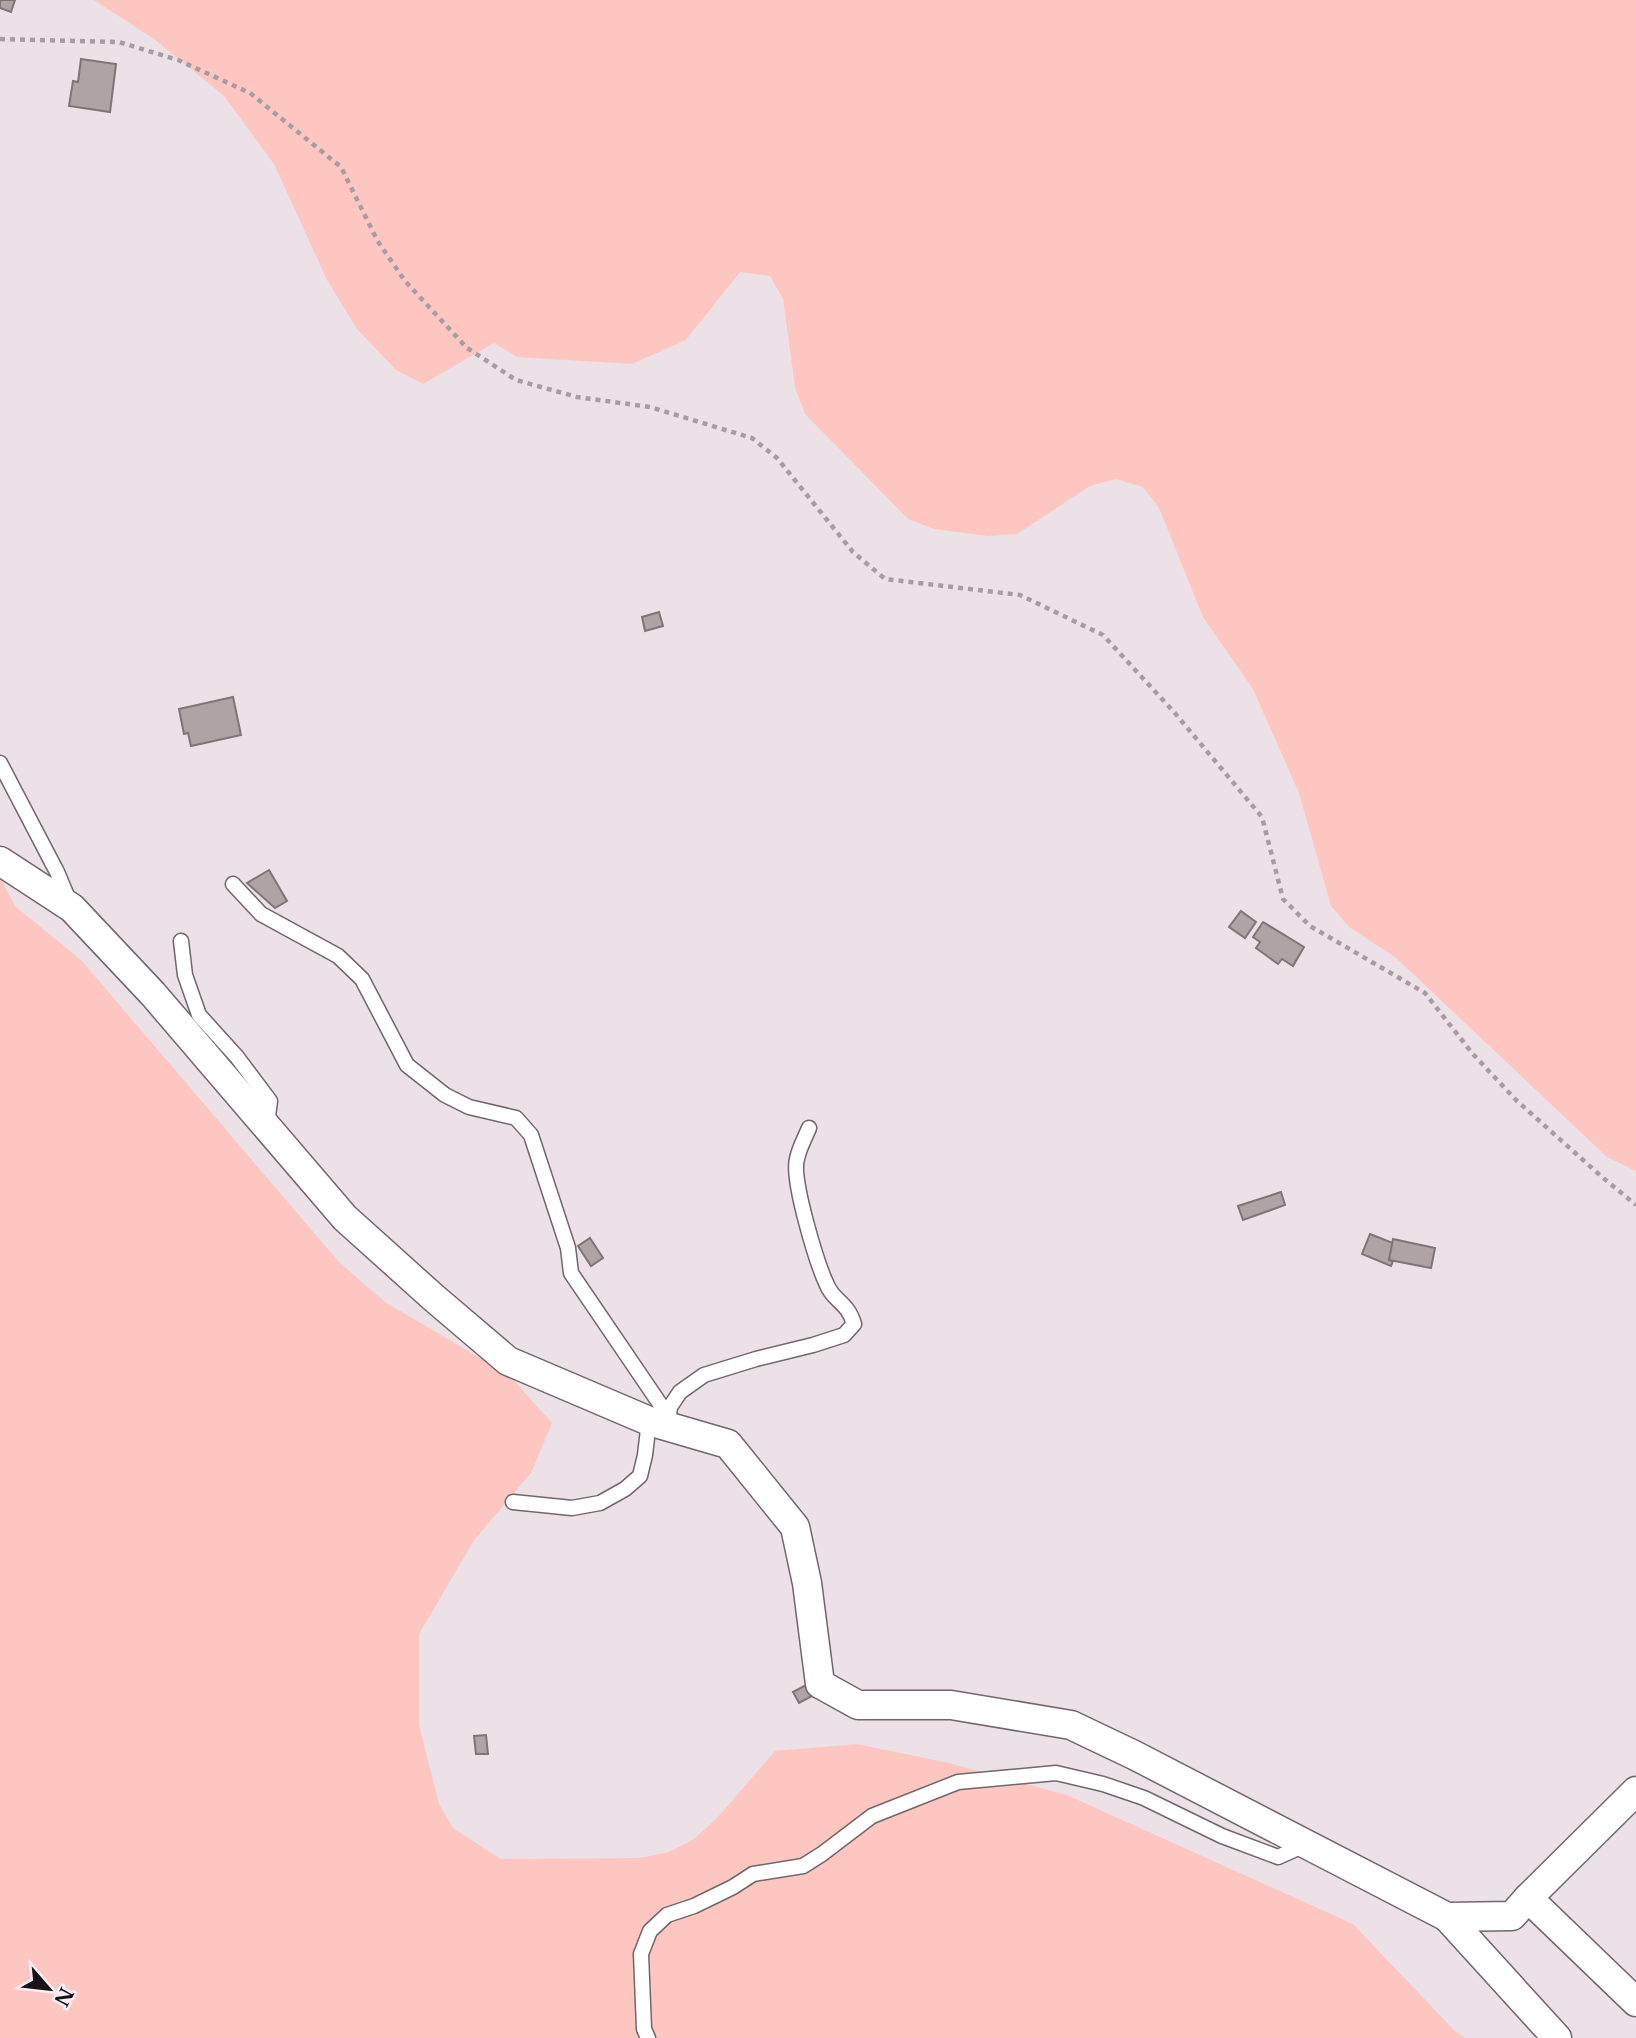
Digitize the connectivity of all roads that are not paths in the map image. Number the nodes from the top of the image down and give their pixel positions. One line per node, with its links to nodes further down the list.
1 (0, 763): 4 (lane)
2 (0, 861): 4 (street)
3 (233, 884): 8 (lane)
4 (72, 908): 6 (street)
5 (181, 941): 6 (lane)
6 (267, 1128): 8 (street)
7 (809, 1128): 8 (lane)
8 (658, 1424): 9 (lane); 11 (street)
9 (513, 1502)
10 (1636, 1791): 12 (street)
11 (1308, 1844): 13 (street); 15 (lane)
12 (1528, 1898): 13 (street); 14 (street)
13 (1447, 1917): 16 (street)
14 (1636, 2002)
15 (648, 2038)
16 (1557, 2038)

